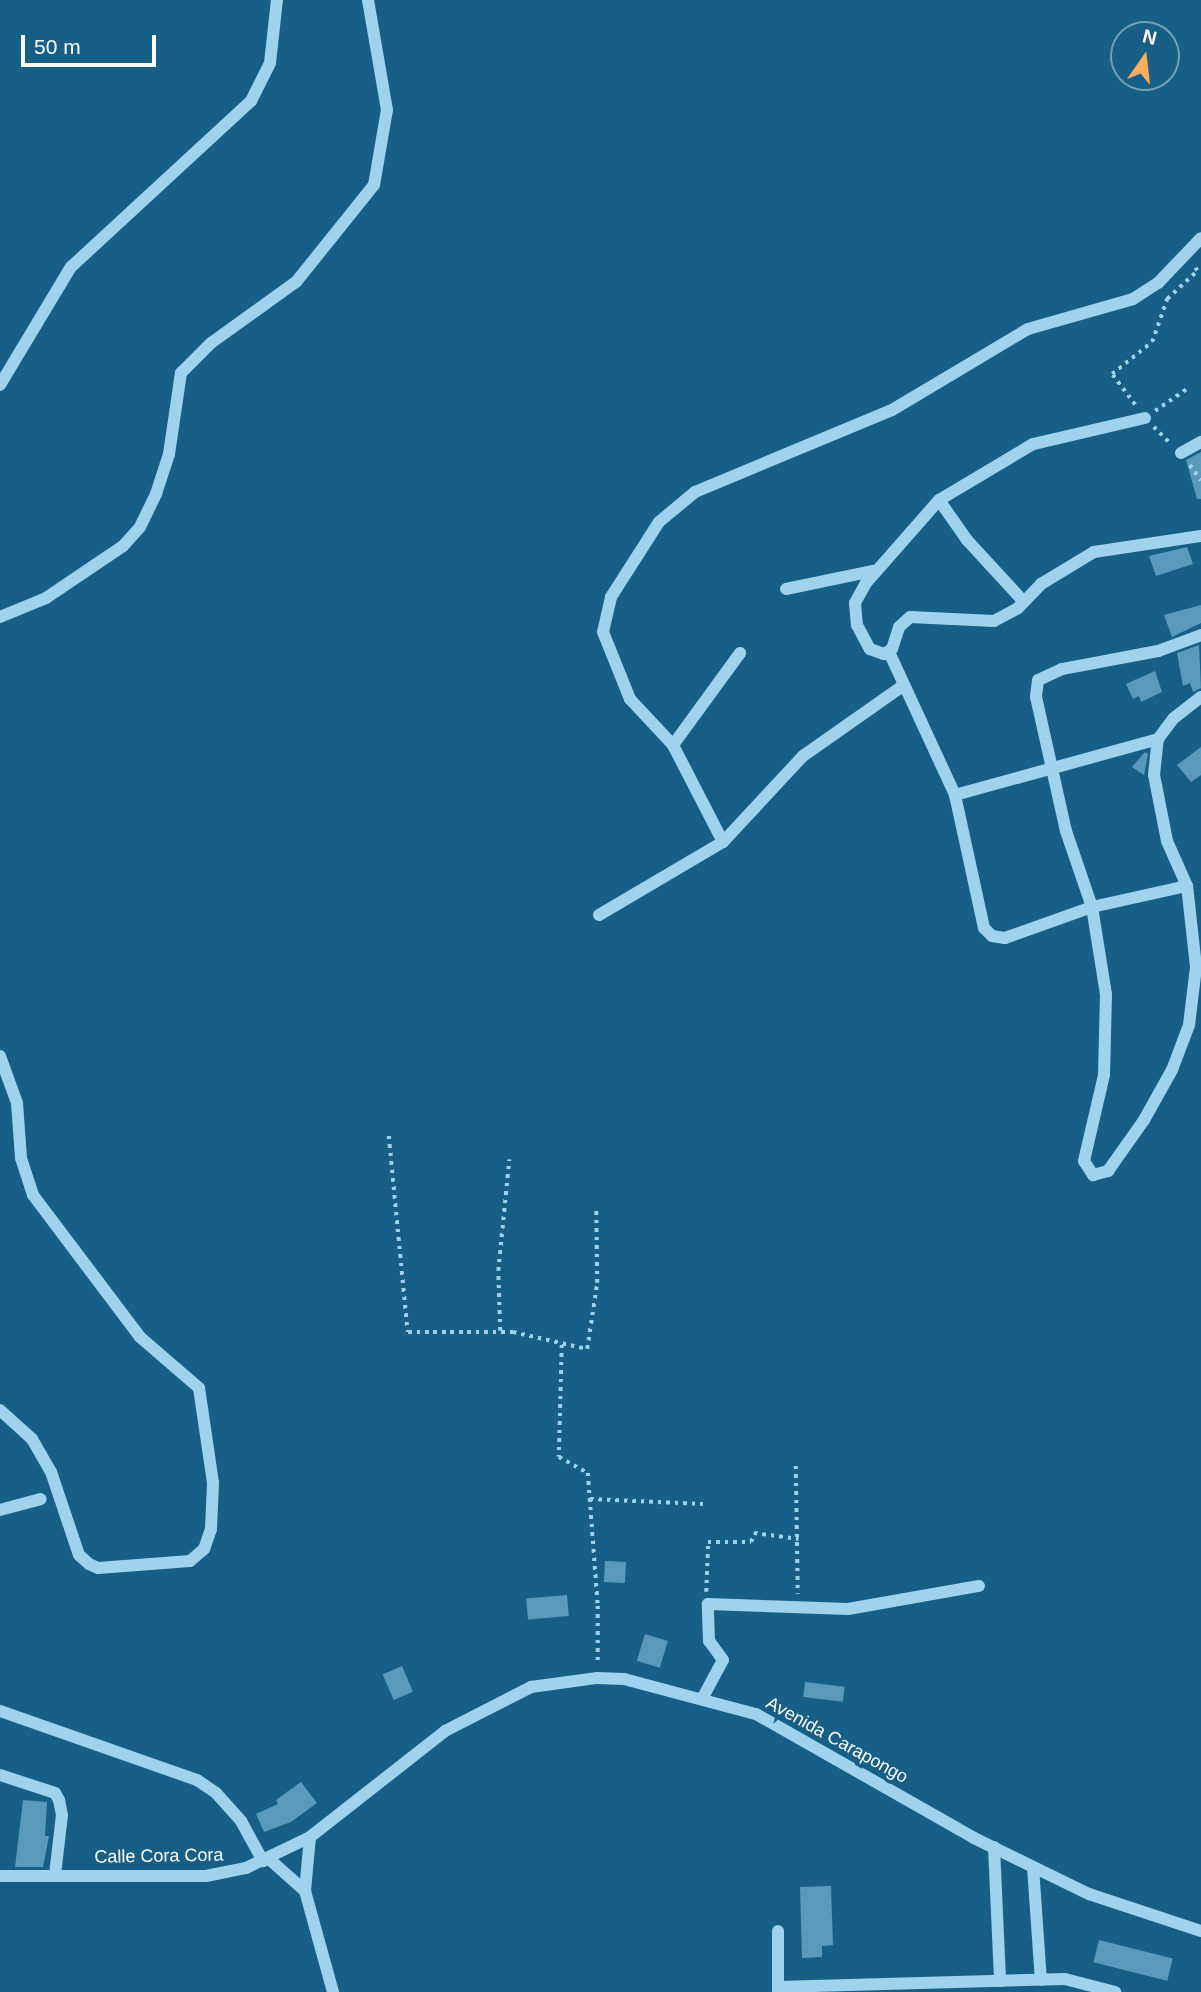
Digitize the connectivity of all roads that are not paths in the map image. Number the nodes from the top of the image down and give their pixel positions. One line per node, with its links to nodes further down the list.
1 (277, 0): 4 (street)
2 (368, 0): 13 (street)
3 (1201, 238): 20 (street)
4 (0, 385)
5 (1145, 418): 8 (street)
6 (1201, 442): 7 (street)
7 (1181, 453)
8 (940, 500): 10 (street); 12 (street)
9 (1201, 536): 12 (street)
10 (873, 571): 11 (street); 15 (street)
11 (786, 589)
12 (1024, 602): 15 (street)
13 (0, 617)
14 (1201, 635): 21 (street)
15 (889, 652): 17 (street)
16 (740, 653): 20 (street)
17 (901, 687): 22 (street); 23 (street)
18 (1201, 697): 19 (street)
19 (1158, 739): 21 (street); 24 (street)
20 (673, 745): 23 (street)
21 (1055, 766): 22 (street); 25 (street)
22 (956, 795): 25 (street)
23 (723, 842): 26 (street)
24 (1188, 886): 25 (street); 25 (street)
25 (1092, 908)
26 (599, 915)
27 (0, 1056): 28 (street)
28 (0, 1410)
29 (41, 1499): 30 (street)
30 (0, 1510)
31 (979, 1586): 32 (street)
32 (702, 1699): 35 (street, Avenida Carapongo); 36 (street, Avenida Carapongo)
33 (0, 1711): 37 (street)
34 (0, 1775): 39 (street)
35 (310, 1837): 37 (street, Calle Cora Cora); 41 (street)
36 (993, 1847): 38 (street, Avenida Carapongo); 45 (street)
37 (266, 1860): 39 (street, Calle Cora Cora); 41 (street)
38 (1033, 1867): 43 (street, Avenida Carapongo); 44 (street)
39 (55, 1875): 40 (street, Calle Cora Cora)
40 (0, 1876)
41 (305, 1891): 47 (street)
42 (778, 1931): 46 (street)
43 (1201, 1931)
44 (1041, 1980): 45 (street); 48 (street)
45 (1000, 1981): 46 (street)
46 (778, 1989)
47 (333, 1992)
48 (1115, 1992)

